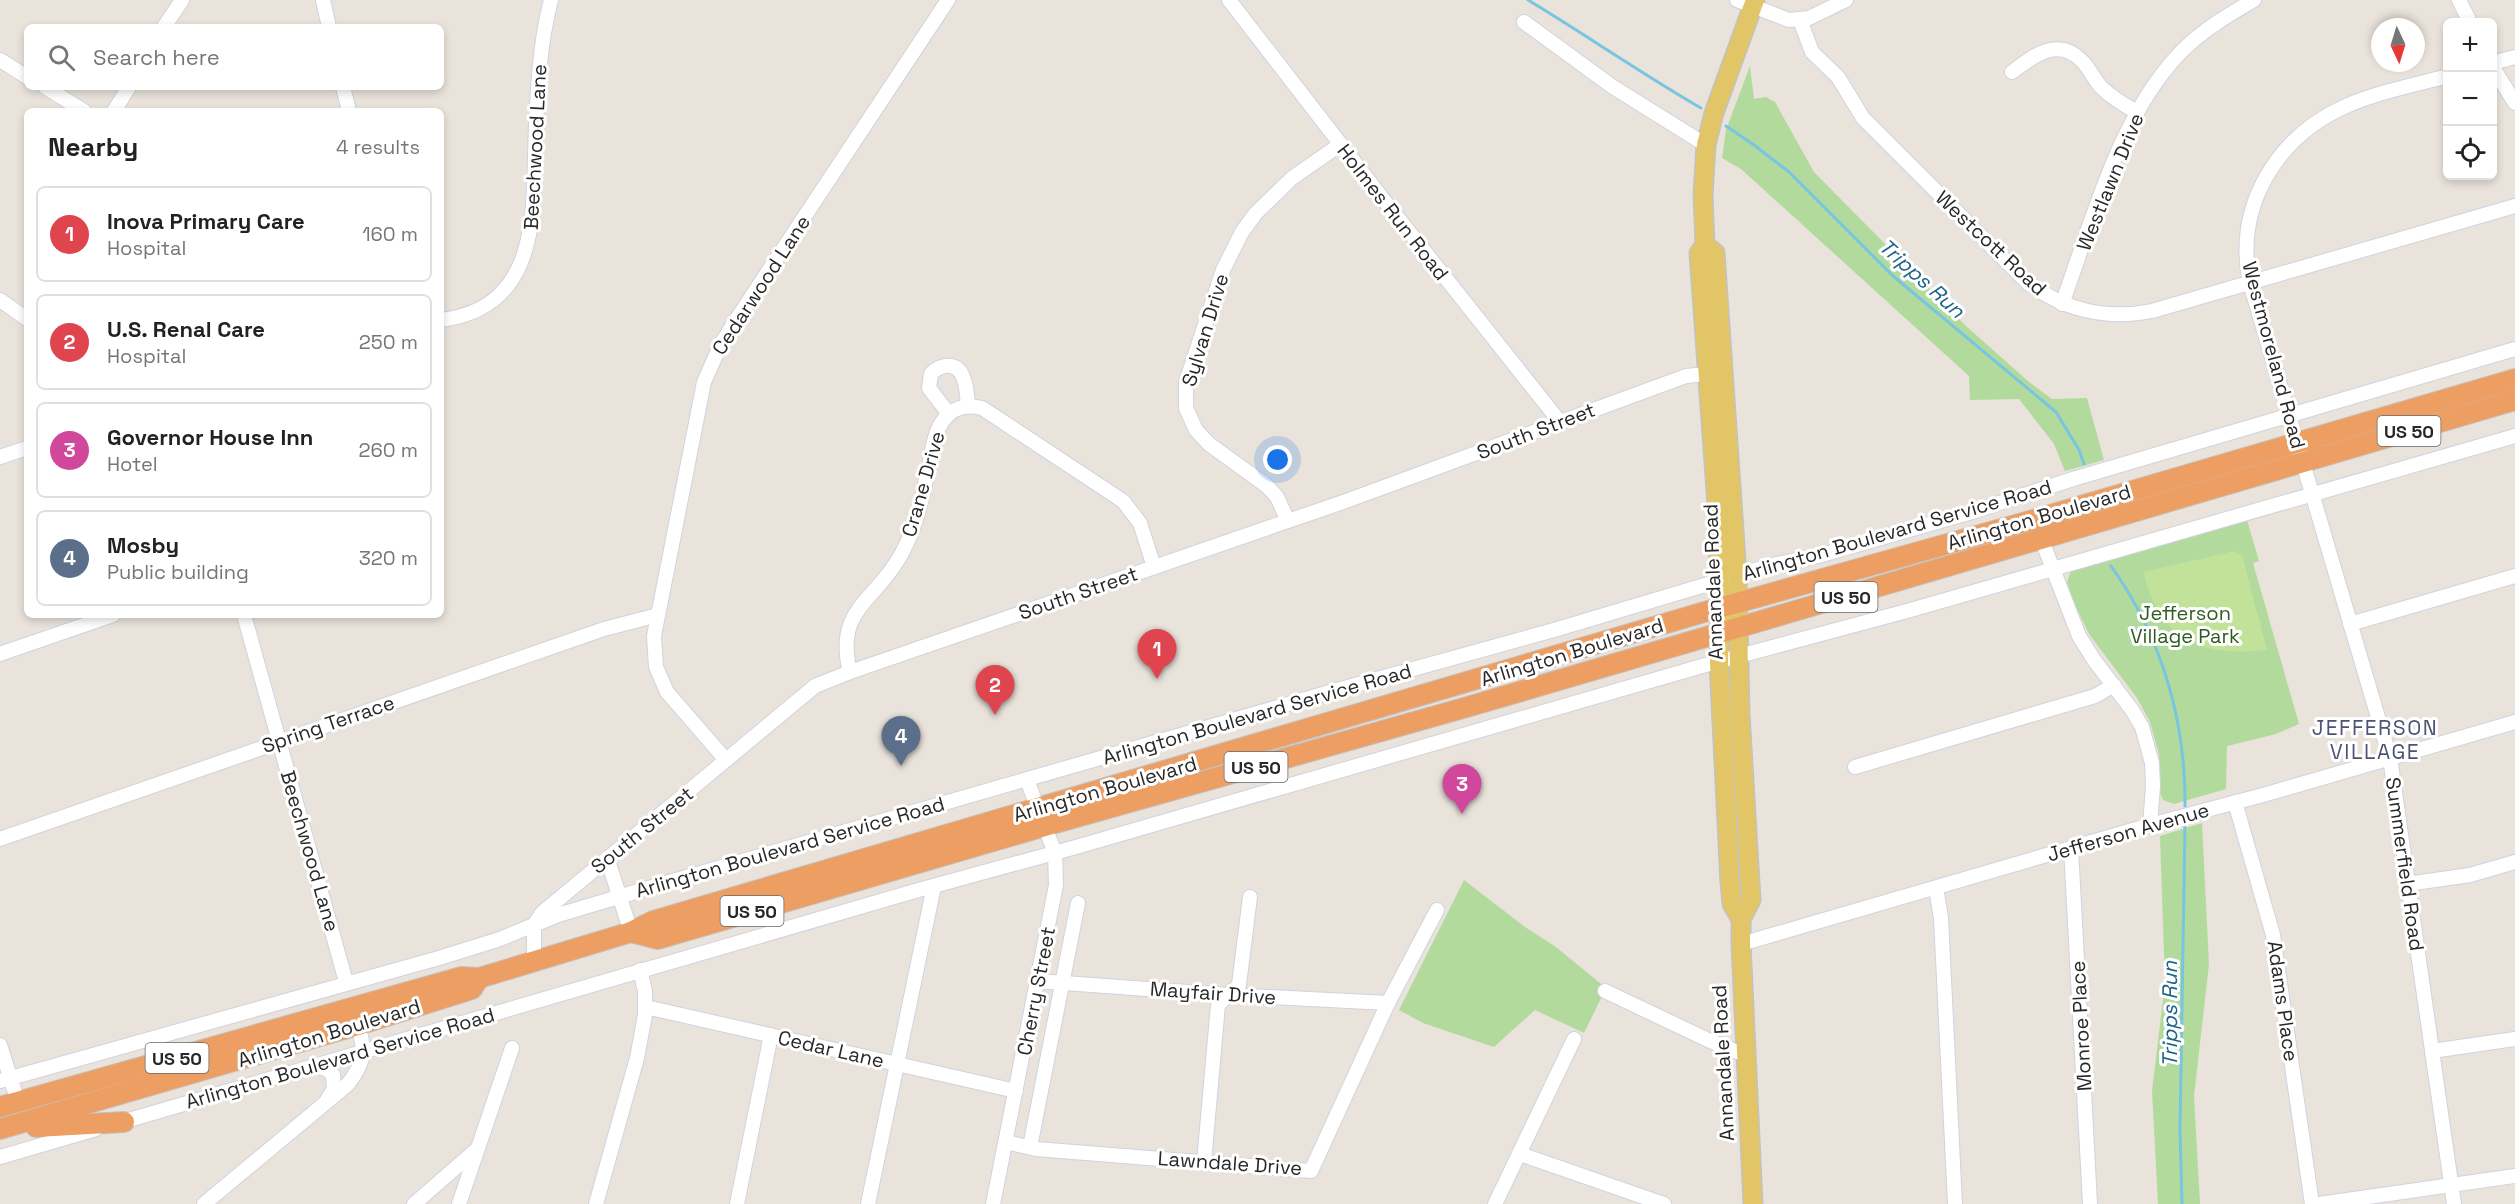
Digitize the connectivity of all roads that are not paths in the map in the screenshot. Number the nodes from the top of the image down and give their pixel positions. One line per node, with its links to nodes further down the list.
1 (182, 0): 13 (street)
2 (323, 0): 14 (street)
3 (551, 0): 37 (street, Beechwood Lane)
4 (948, 0): 64 (street, Cedarwood Lane)
5 (1229, 0): 30 (street, Holmes Run Road)
6 (1846, 0): 11 (street)
7 (2254, 0): 29 (street, Westlawn Drive)
8 (2459, 0): 10 (street)
9 (1748, 2): 11 (street); 31 (main road, Annandale Road)
10 (2468, 18)
11 (1800, 20): 35 (street, Westcott Road)
12 (1524, 22): 31 (street)
13 (167, 24)
14 (328, 24)
15 (2515, 57): 17 (street)
16 (0, 60): 20 (street)
17 (2497, 64)
18 (2012, 72): 29 (street)
19 (2497, 72): 25 (street)
20 (24, 75)
21 (2443, 77): 33 (street, Westmoreland Road)
22 (50, 90): 26 (street)
23 (127, 90): 27 (street)
24 (344, 90): 28 (street)
25 (2515, 103)
26 (79, 108)
27 (116, 108)
28 (348, 108)
29 (2136, 112): 35 (street, Westlawn Drive)
30 (1341, 144): 45 (street, Holmes Run Road); 55 (street, Sylvan Drive)
31 (1706, 145): 39 (main road, Annandale Road)
32 (2515, 206): 33 (street, Westcott Road)
33 (2250, 283): 35 (street, Westcott Road); 44 (street, Westmoreland Road)
34 (0, 300): 36 (street)
35 (2062, 304)
36 (24, 317)
37 (444, 319)
38 (2515, 350): 44 (street, Arlington Boulevard Service Road)
39 (1716, 373): 45 (street, South Street); 60 (main road, Annandale Road); 62 (main road, Annandale Road)
40 (2515, 379): 47 (highway, Arlington Boulevard / US 50)
41 (2515, 400): 50 (highway, Arlington Boulevard / US 50)
42 (968, 406): 43 (street, Crane Drive); 43 (street); 58 (street)
43 (949, 414): 74 (street, Crane Drive)
44 (2289, 415): 47 (street, Westmoreland Road); 51 (street, Arlington Boulevard Service Road)
45 (1560, 422): 55 (street, South Street)
46 (2515, 436): 52 (street, Arlington Boulevard Service Road)
47 (2297, 443): 50 (street, Westmoreland Road); 53 (highway, Arlington Boulevard / US 50)
48 (24, 449): 49 (street)
49 (0, 457)
50 (2302, 462): 52 (street, Summerfield Road); 56 (highway, Arlington Boulevard / US 50)
51 (2024, 494): 54 (street); 60 (street, Arlington Boulevard Service Road)
52 (2313, 494): 59 (street, Arlington Boulevard Service Road); 67 (street, Summerfield Road)
53 (2056, 513): 54 (highway, Arlington Boulevard / US 50); 56 (highway)
54 (2032, 520): 57 (highway); 63 (highway, Arlington Boulevard / US 50)
55 (1288, 521): 58 (street, South Street)
56 (2041, 538): 57 (highway, Arlington Boulevard / US 50); 59 (street)
57 (2015, 546): 68 (highway, Arlington Boulevard / US 50)
58 (1155, 567): 74 (street, South Street)
59 (2052, 569): 72 (street, Arlington Boulevard Service Road); 76 (street)
60 (1737, 575): 62 (street, Arlington Boulevard Service Road); 63 (main road, Annandale Road)
61 (2515, 576): 67 (street)
62 (1720, 580): 63 (main road, Annandale Road); 70 (street, Arlington Boulevard Service Road)
63 (1729, 606): 68 (main road, Annandale Road); 69 (main road, Annandale Road); 75 (highway, Arlington Boulevard / US 50)
64 (658, 615): 79 (street, Spring Terrace); 82 (street, Cedarwood Lane)
65 (105, 618): 71 (street)
66 (244, 618): 79 (street, Beechwood Lane)
67 (2350, 624): 81 (street, Summerfield Road)
68 (1740, 627): 69 (highway, Arlington Boulevard / US 50); 72 (main road, Annandale Road)
69 (1720, 633): 73 (main road, Annandale Road); 78 (highway, Arlington Boulevard / US 50)
70 (1491, 648): 75 (street); 84 (street, Arlington Boulevard Service Road)
71 (0, 654)
72 (1739, 657): 73 (street, Arlington Boulevard Service Road); 100 (main road, Annandale Road)
73 (1719, 662): 80 (street, Arlington Boulevard Service Road); 100 (main road, Annandale Road)
74 (850, 672): 82 (street, South Street)
75 (1498, 674): 86 (highway, Arlington Boulevard / US 50)
76 (2114, 685): 83 (street); 87 (street)
77 (2515, 722): 81 (street, Jefferson Avenue)
78 (1379, 732): 80 (street); 86 (highway, Arlington Boulevard / US 50)
79 (279, 741): 88 (street, Spring Terrace); 107 (street, Beechwood Lane)
80 (1387, 757): 90 (street, Arlington Boulevard Service Road)
81 (2390, 758): 85 (street, Jefferson Avenue); 93 (street, Summerfield Road)
82 (726, 760): 91 (street, South Street)
83 (1855, 767)
84 (1027, 780): 86 (street, Cherry Street); 96 (street, Arlington Boulevard Service Road)
85 (2235, 802): 87 (street, Jefferson Avenue); 150 (street, Adams Place)
86 (1041, 817): 90 (street, Cherry Street); 102 (highway, Arlington Boulevard / US 50)
87 (2150, 825): 89 (street, Jefferson Avenue)
88 (0, 839)
89 (2071, 848): 95 (street, Jefferson Avenue); 149 (street, Monroe Place)
90 (1055, 853): 94 (street, Arlington Boulevard Service Road); 106 (street, Cherry Street)
91 (607, 858): 96 (street); 101 (street, South Street)
92 (2515, 862): 93 (street)
93 (2407, 884): 120 (street, Summerfield Road)
94 (934, 886): 105 (street, Arlington Boulevard Service Road); 122 (street)
95 (1936, 888): 103 (street, Jefferson Avenue); 148 (street)
96 (619, 897): 101 (street, Arlington Boulevard Service Road); 102 (street)
97 (1250, 897): 110 (street)
98 (1078, 903): 108 (street, Cherry Street)
99 (1437, 910): 111 (street, Lawndale Drive)
100 (1741, 919): 103 (main road, Annandale Road)
101 (534, 925): 104 (street); 107 (street, Arlington Boulevard Service Road)
102 (631, 932): 104 (highway, Arlington Boulevard / US 50)
103 (1741, 944): 121 (main road, Annandale Road)
104 (534, 961): 113 (highway, Arlington Boulevard / US 50)
105 (640, 970): 112 (street); 119 (street, Arlington Boulevard Service Road)
106 (1037, 981): 108 (street, Mayfair Drive); 125 (street, Cherry Street)
107 (346, 982): 124 (street, Arlington Boulevard Service Road)
108 (1061, 983): 110 (street, Mayfair Drive); 131 (street, Cherry Street)
109 (1605, 991): 121 (street)
110 (1229, 995): 111 (street, Mayfair Drive); 135 (street)
111 (1388, 1003): 135 (street, Lawndale Drive)
112 (646, 1007): 114 (street, Cedar Lane); 141 (street)
113 (356, 1016): 119 (street); 126 (highway, Arlington Boulevard / US 50); 129 (highway, Arlington Boulevard / US 50)
114 (771, 1035): 122 (street, Cedar Lane); 142 (street)
115 (1574, 1039): 133 (street)
116 (2515, 1040): 120 (street)
117 (0, 1045): 124 (street)
118 (512, 1048): 132 (street)
119 (365, 1050): 123 (street, Arlington Boulevard Service Road); 127 (street)
120 (2432, 1051): 137 (street, Summerfield Road)
121 (1745, 1055): 147 (main road, Annandale Road)
122 (897, 1064): 125 (street, Cedar Lane); 143 (street)
123 (311, 1066): 127 (street); 128 (street, Arlington Boulevard Service Road)
124 (5, 1079): 126 (street)
125 (1016, 1091): 130 (street, Cherry Street)
126 (9, 1105)
127 (322, 1107): 138 (street)
128 (124, 1122): 129 (highway); 134 (street, Arlington Boulevard Service Road)
129 (0, 1129)
130 (1006, 1142): 131 (street, Lawndale Drive); 144 (street, Cherry Street)
131 (1030, 1147): 135 (street, Lawndale Drive)
132 (477, 1149): 139 (street); 140 (street)
133 (1520, 1155): 145 (street); 146 (street)
134 (0, 1157)
135 (1204, 1162)
136 (2515, 1176): 137 (street)
137 (2451, 1186): 151 (street); 152 (street, Summerfield Road)
138 (204, 1204)
139 (414, 1204)
140 (459, 1204)
141 (596, 1204)
142 (737, 1204)
143 (868, 1204)
144 (993, 1204)
145 (1495, 1204)
146 (1664, 1204)
147 (1753, 1204)
148 (1955, 1204)
149 (2090, 1204)
150 (2312, 1204)
151 (2319, 1204)
152 (2454, 1204)

